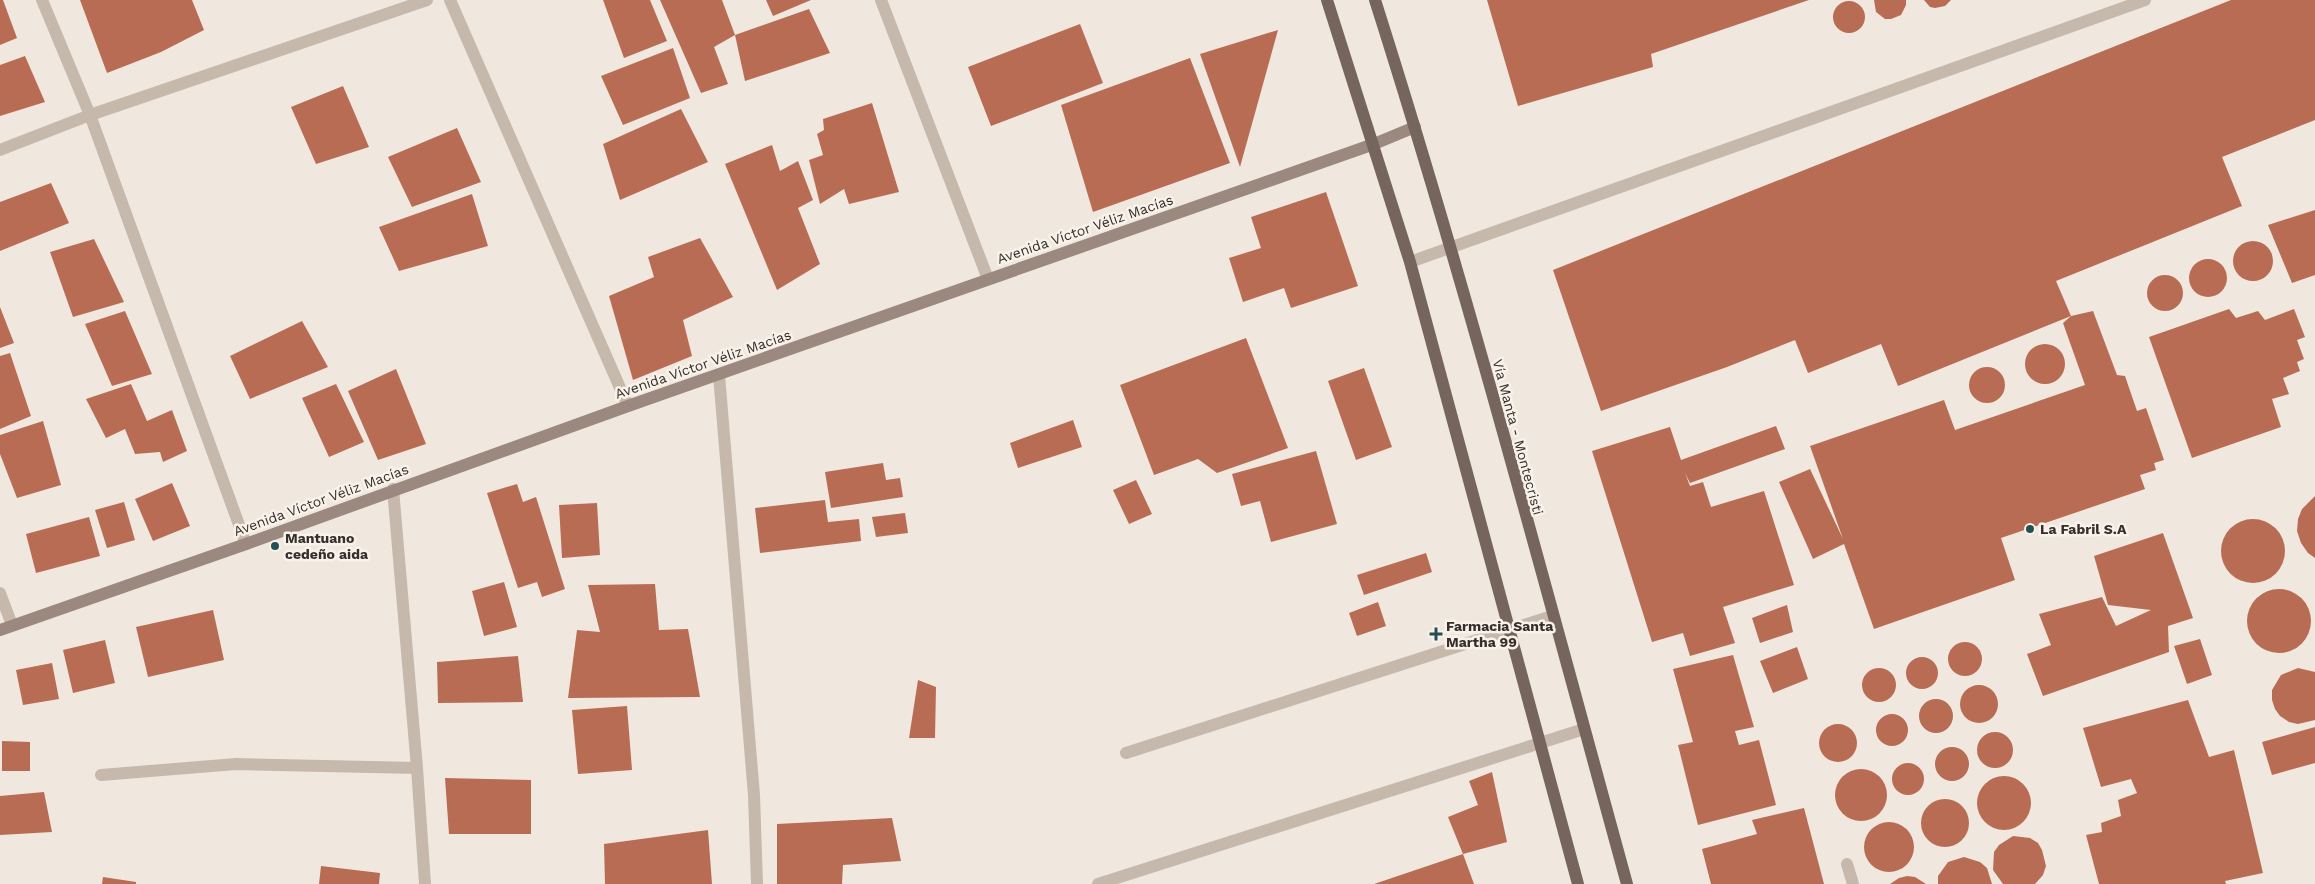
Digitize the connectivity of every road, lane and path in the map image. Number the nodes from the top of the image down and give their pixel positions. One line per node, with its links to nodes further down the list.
1 (42, 0): 8 (street)
2 (426, 0): 8 (street)
3 (450, 0): 16 (street)
4 (880, 0): 14 (street)
5 (1327, 0): 10 (main road)
6 (1375, 0): 9 (main road, Vía Manta - Montecristi)
7 (2145, 0): 12 (street)
8 (90, 116): 11 (street); 18 (street)
9 (1416, 127): 10 (street, Avenida Víctor Véliz Macías); 12 (main road, Vía Manta - Montecristi)
10 (1374, 144): 13 (main road); 14 (street, Avenida Víctor Véliz Macías)
11 (0, 150)
12 (1451, 247): 13 (street); 20 (main road, Vía Manta - Montecristi)
13 (1410, 262): 22 (main road)
14 (988, 279): 15 (street, Avenida Víctor Véliz Macías)
15 (719, 376): 16 (street, Avenida Víctor Véliz Macías); 30 (street)
16 (628, 406): 17 (street, Avenida Víctor Véliz Macías)
17 (394, 489): 18 (street, Avenida Víctor Véliz Macías); 26 (street)
18 (246, 544): 21 (street, Avenida Víctor Véliz Macías)
19 (0, 593): 21 (street)
20 (1552, 616): 22 (street); 23 (main road, Vía Manta - Montecristi)
21 (6, 628)
22 (1508, 630): 24 (main road); 25 (street)
23 (1584, 729): 24 (street); 33 (main road, Vía Manta - Montecristi)
24 (1539, 744): 31 (street); 32 (main road)
25 (1126, 753)
26 (417, 768): 27 (street); 29 (street)
27 (101, 775)
28 (1847, 864): 34 (street)
29 (425, 884)
30 (757, 884)
31 (1098, 884)
32 (1578, 884)
33 (1627, 884)
34 (1853, 884)

